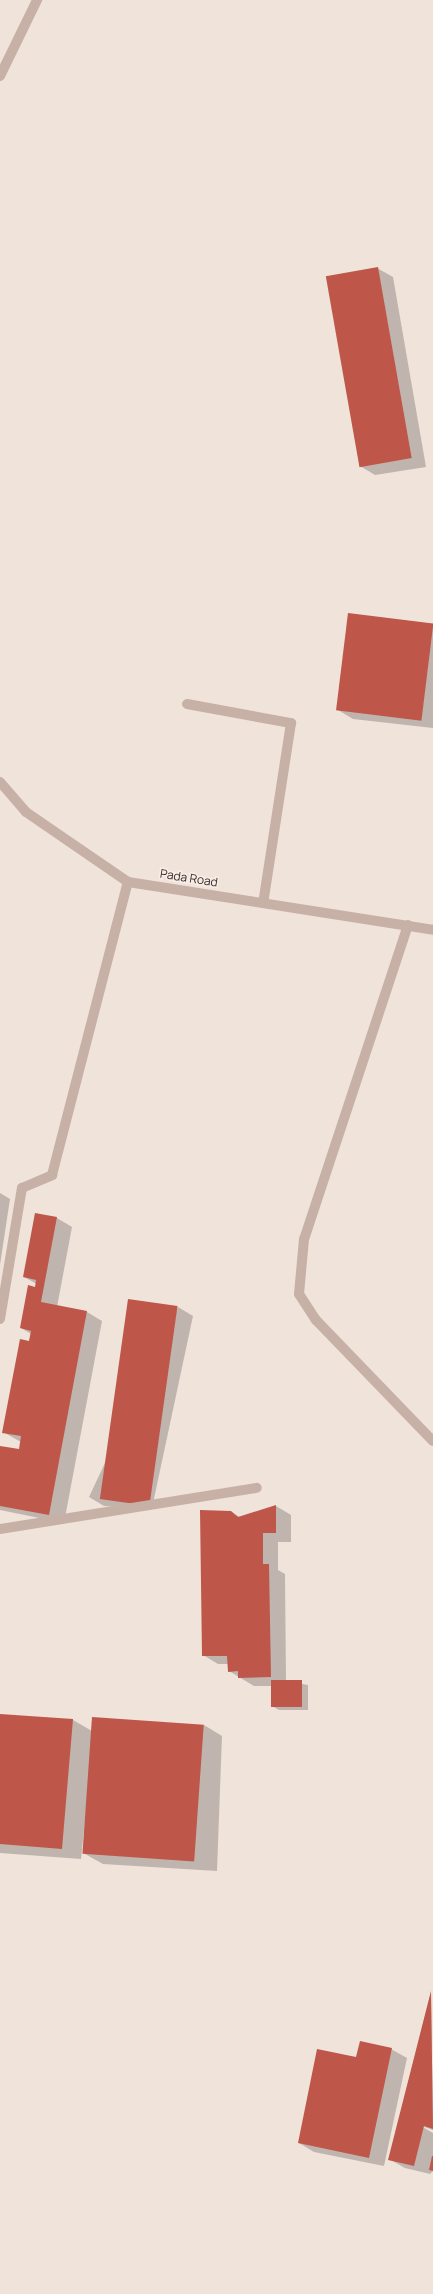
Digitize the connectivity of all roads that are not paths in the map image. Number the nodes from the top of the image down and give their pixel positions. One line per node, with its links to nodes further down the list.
1 (37, 0): 2 (street)
2 (0, 76)
3 (187, 704): 6 (street)
4 (0, 782): 5 (street, Pada Road)
5 (128, 882): 6 (street, Pada Road); 9 (street)
6 (263, 903): 7 (street, Pada Road)
7 (408, 925): 8 (street, Pada Road); 10 (street)
8 (433, 930)
9 (0, 1319)
10 (433, 1441)
11 (257, 1488): 12 (street)
12 (0, 1529)

